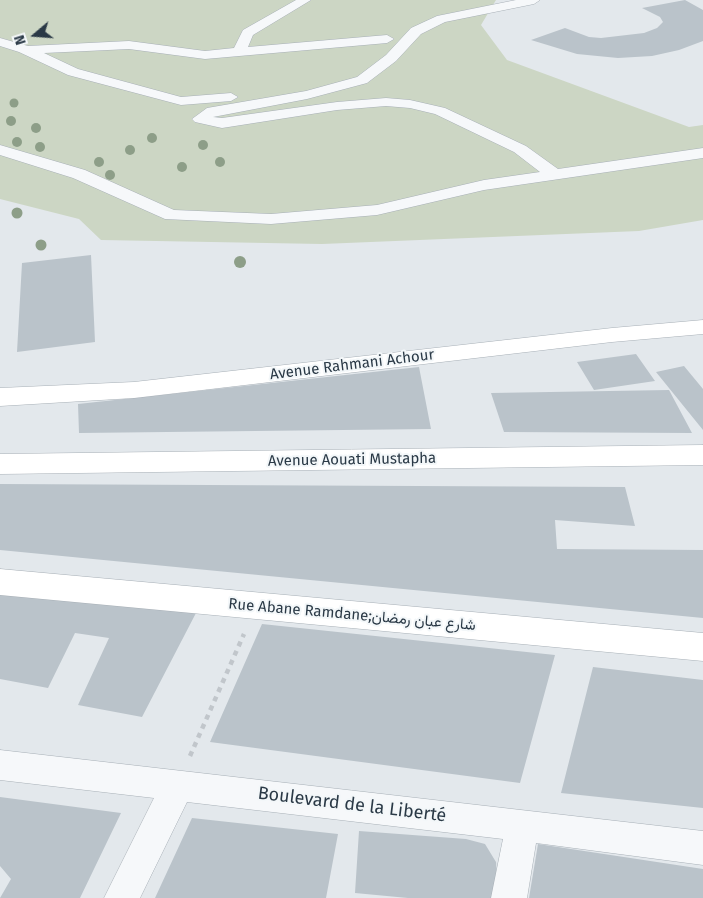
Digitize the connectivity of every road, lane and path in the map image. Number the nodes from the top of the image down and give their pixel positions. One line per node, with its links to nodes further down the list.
1 (305, 0): 7 (street)
2 (492, 0): 4 (street)
3 (534, 0): 10 (street)
4 (386, 39): 6 (street); 7 (street)
5 (0, 42): 6 (street)
6 (28, 50): 7 (street)
7 (238, 53)
8 (0, 150): 10 (street)
9 (703, 153): 10 (street)
10 (556, 175)
11 (703, 327): 12 (street, Avenue Rahmani Achour)
12 (0, 397)
13 (703, 455): 14 (street, Avenue Aouati Mustapha)
14 (0, 464)
15 (0, 582): 16 (street, Rue Abane Ramdane;شارع عبان رمضان)
16 (257, 606): 17 (street, Rue Abane Ramdane;شارع عبان رمضان); 19 (path)
17 (703, 647)
18 (0, 765): 19 (street, Boulevard de la Liberté)
19 (178, 785): 20 (street, Boulevard de la Liberté); 22 (street)
20 (522, 824): 21 (street, Boulevard de la Liberté); 23 (street)
21 (703, 848)
22 (122, 898)
23 (509, 898)

